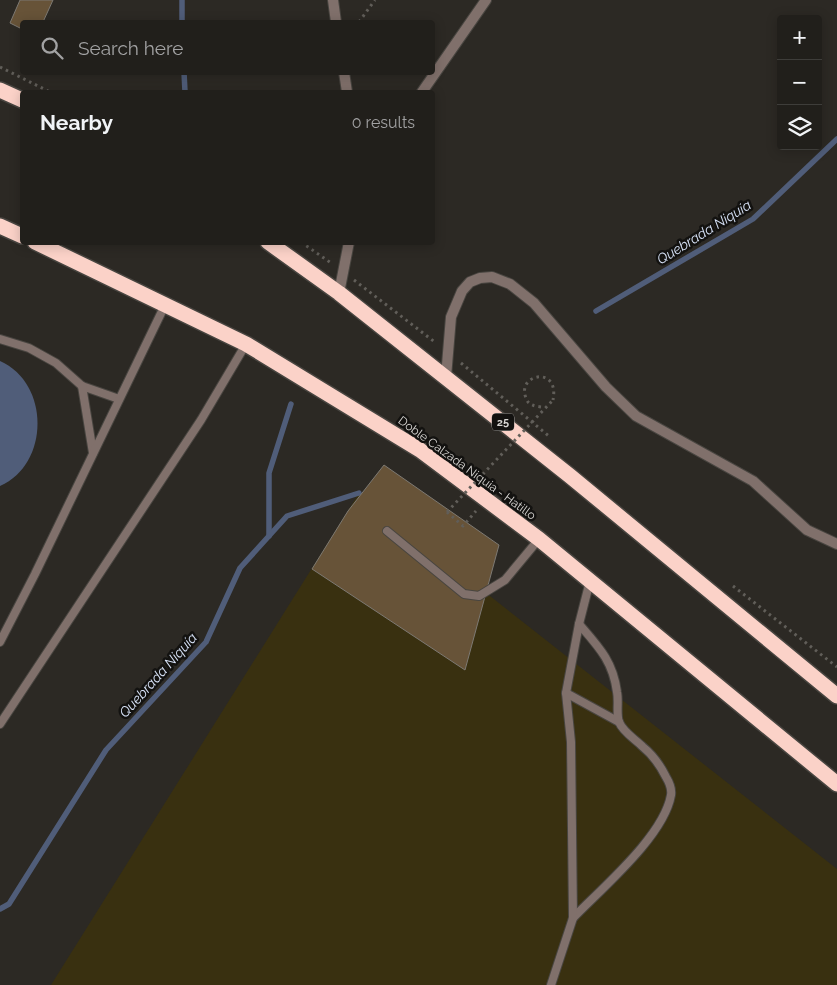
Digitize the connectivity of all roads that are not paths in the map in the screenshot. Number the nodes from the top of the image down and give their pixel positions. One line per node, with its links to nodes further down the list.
1 (333, 0): 3 (street)
2 (486, 0): 4 (street)
3 (336, 20)
4 (435, 73)
5 (344, 75): 8 (street)
6 (434, 75): 9 (street)
7 (0, 90): 10 (highway)
8 (347, 90)
9 (423, 90)
10 (20, 99)
11 (0, 226): 12 (highway)
12 (20, 235)
13 (41, 245): 17 (highway, Doble Calzada Niquia - Hatillo)
14 (272, 245): 16 (highway, 25)
15 (348, 245): 16 (street)
16 (339, 293): 20 (highway, 25)
17 (165, 305): 19 (highway, Doble Calzada Niquia - Hatillo); 22 (lane)
18 (0, 339): 21 (lane)
19 (246, 344): 25 (highway, Doble Calzada Niquia - Hatillo); 33 (lane)
20 (446, 377): 26 (street); 31 (highway, 25)
21 (82, 386): 22 (lane); 23 (lane)
22 (119, 399): 23 (lane)
23 (93, 454): 29 (lane)
24 (387, 531): 25 (lane)
25 (539, 539): 27 (highway, Doble Calzada Niquia - Hatillo)
26 (837, 544)
27 (590, 581): 28 (lane); 34 (highway, Doble Calzada Niquia - Hatillo)
28 (579, 624): 30 (lane); 32 (lane)
29 (0, 642)
30 (566, 693): 32 (lane); 35 (lane)
31 (837, 696)
32 (619, 722): 35 (lane)
33 (0, 724)
34 (837, 784)
35 (573, 918): 36 (lane)
36 (550, 985)

